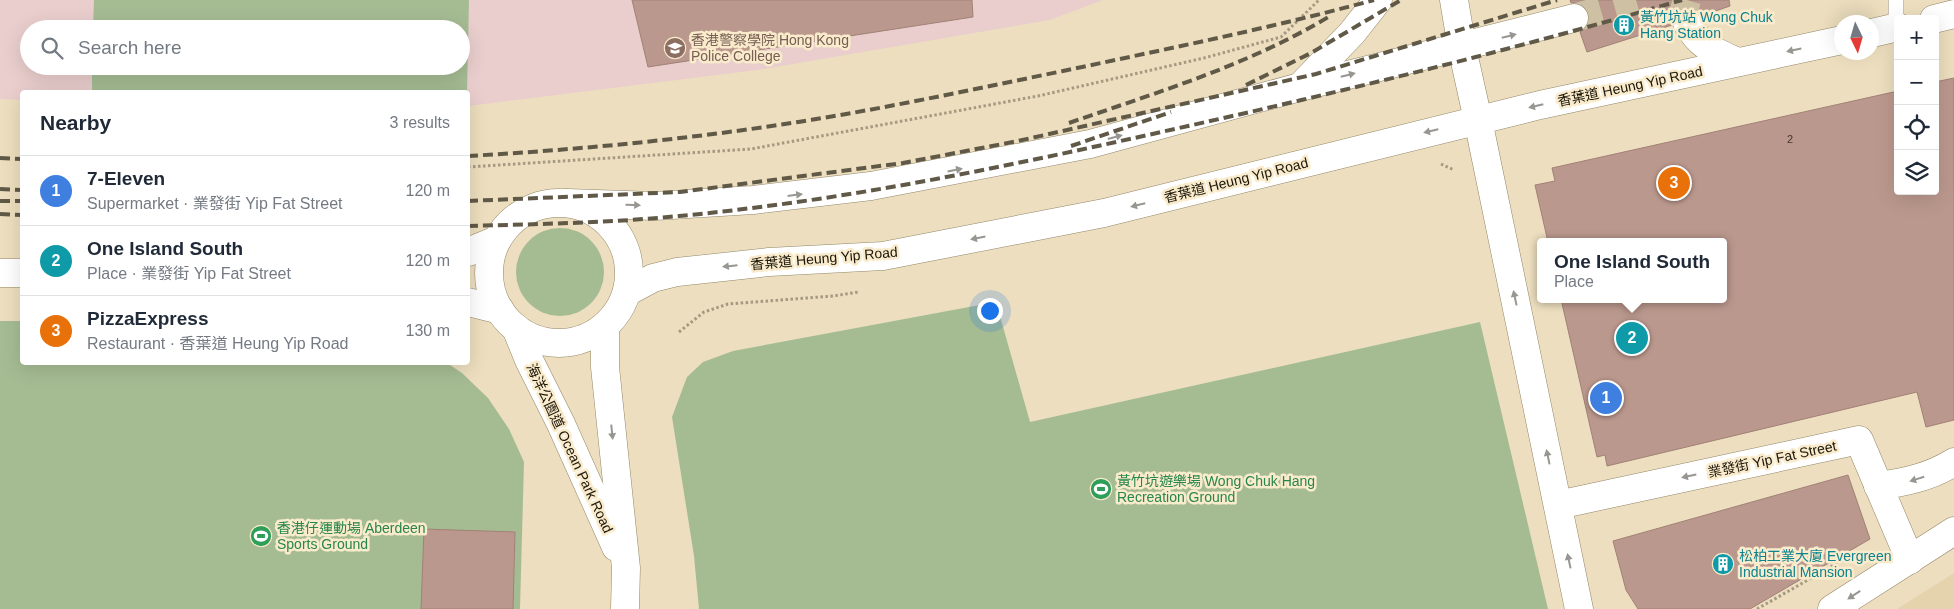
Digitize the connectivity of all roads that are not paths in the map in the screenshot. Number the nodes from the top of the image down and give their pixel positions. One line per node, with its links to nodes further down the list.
1 (1378, 0): 12 (street)
2 (1454, 0): 10 (street)
3 (1896, 0): 8 (lane)
4 (1954, 14): 6 (street)
5 (1574, 18): 10 (street, one-way to 5)
6 (1939, 18)
7 (1686, 23): 11 (street)
8 (1888, 29)
9 (1834, 42): 11 (street, 香葉道 Heung Yip Road, one-way to 11)
10 (1462, 48): 12 (street, one-way to 10); 13 (street)
11 (1738, 62): 13 (street, 香葉道 Heung Yip Road, one-way to 13)
12 (1300, 87): 14 (street, one-way to 12)
13 (1478, 120): 19 (street, 香葉道 Heung Yip Road, one-way to 19); 25 (street, one-way to 13)
14 (567, 203): 15 (street, 海洋公園道 Ocean Park Road); 19 (street, 海洋公園道 Ocean Park Road)
15 (496, 240): 16 (street, 海洋公園道 Ocean Park Road); 21 (street, 海洋公園道 Ocean Park Road)
16 (470, 251)
17 (0, 273): 18 (street)
18 (20, 273)
19 (627, 292): 22 (street, 海洋公園道 Ocean Park Road)
20 (470, 303): 21 (street, 海洋公園道 Ocean Park Road)
21 (508, 319): 22 (street, 海洋公園道 Ocean Park Road); 28 (street, 海洋公園道 Ocean Park Road)
22 (605, 326): 28 (street, 海洋公園道 Ocean Park Road, one-way to 28)
23 (1954, 462): 24 (street, one-way to 24)
24 (1878, 486): 25 (street, 業發街 Yip Fat Street, one-way to 25); 27 (street, 業發街 Yip Fat Street)
25 (1558, 504): 30 (street, one-way to 25)
26 (1954, 531): 27 (street)
27 (1910, 560): 31 (street, one-way to 31)
28 (626, 568): 29 (street, 海洋公園道 Ocean Park Road)
29 (626, 609)
30 (1579, 609)
31 (1832, 609)

